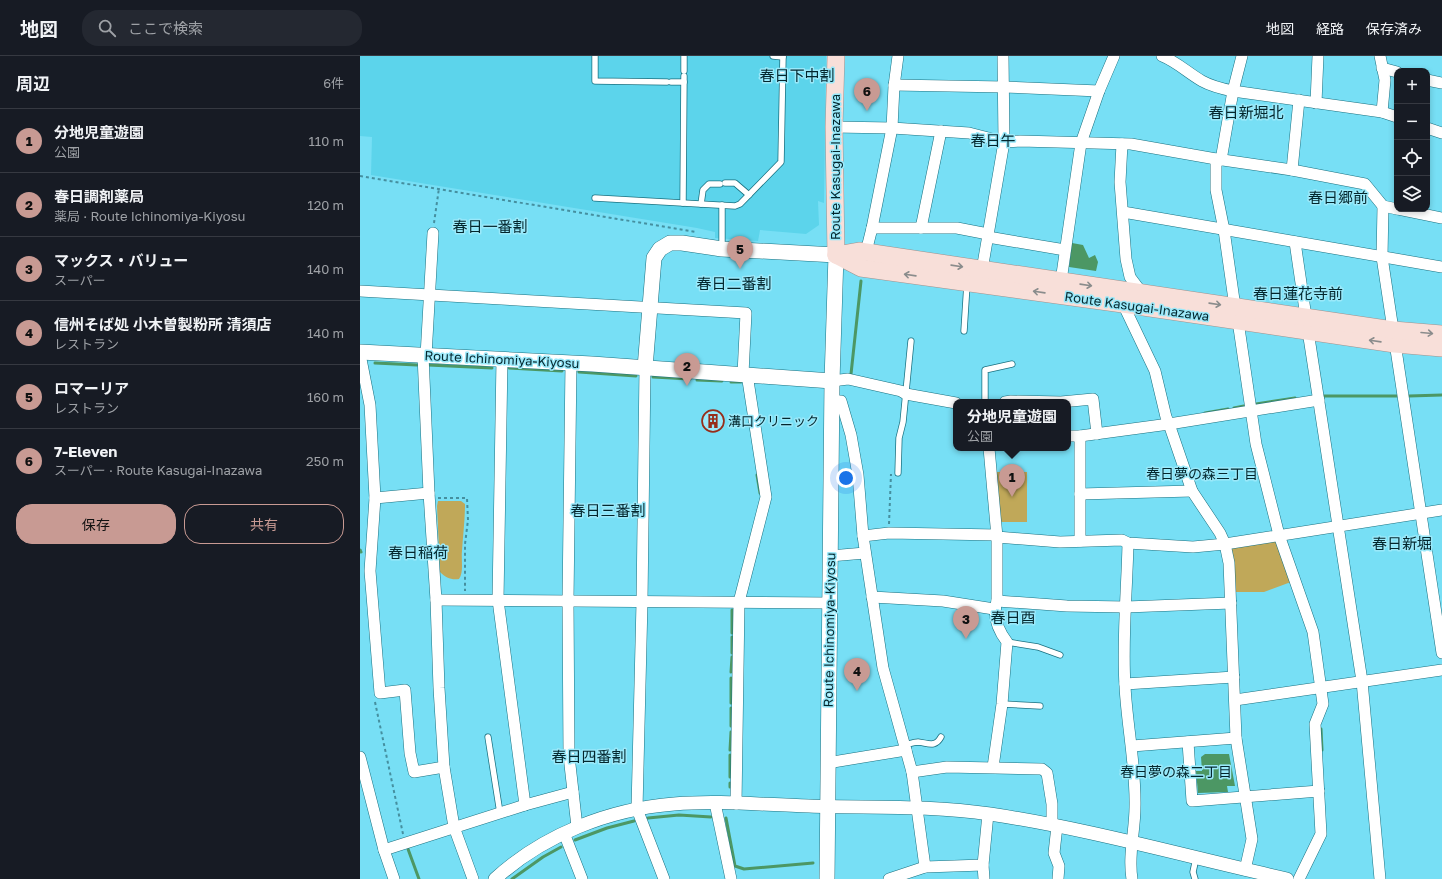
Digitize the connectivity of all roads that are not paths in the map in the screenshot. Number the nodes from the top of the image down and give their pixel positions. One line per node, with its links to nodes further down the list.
1 (595, 56): 16 (lane)
2 (684, 56): 16 (lane)
3 (773, 56): 4 (lane)
4 (784, 56): 36 (lane)
5 (836, 56): 26 (main road, Route Kasugai-Inazawa)
6 (898, 56): 18 (street)
7 (1003, 56): 19 (street)
8 (1114, 56): 21 (street)
9 (1162, 56): 20 (street)
10 (1242, 56): 20 (street)
11 (1318, 56): 23 (street)
12 (1380, 56): 13 (street)
13 (1382, 68): 14 (street); 24 (street)
14 (1394, 71)
15 (1430, 81): 17 (street)
16 (684, 82): 38 (lane)
17 (1442, 83)
18 (894, 85): 19 (street); 27 (street)
19 (1004, 87): 21 (street); 31 (street)
20 (1233, 91): 22 (street); 34 (street)
21 (1099, 92): 32 (street)
22 (1299, 100): 23 (street); 35 (street)
23 (1316, 103): 24 (street)
24 (1382, 112): 25 (street)
25 (1394, 116)
26 (834, 127): 27 (street); 55 (main road, Route Kasugai-Inazawa)
27 (892, 128): 29 (street); 46 (street)
28 (1430, 129): 30 (street)
29 (941, 131): 31 (street); 47 (street)
30 (1442, 133)
31 (1004, 142): 32 (street); 50 (street)
32 (1081, 143): 33 (street); 53 (street)
33 (1122, 144): 34 (street); 43 (street)
34 (1218, 160): 35 (street); 48 (street)
35 (1292, 170): 41 (street)
36 (749, 195): 39 (lane); 40 (lane)
37 (595, 198): 38 (lane)
38 (683, 203): 39 (lane)
39 (701, 204): 40 (lane)
40 (722, 205): 52 (lane)
41 (1383, 206): 42 (street); 56 (street)
42 (1394, 208)
43 (1123, 212): 48 (street); 62 (street)
44 (1412, 212): 45 (street)
45 (1442, 218)
46 (872, 228): 47 (street); 54 (street)
47 (921, 228): 50 (street)
48 (1224, 230): 51 (street); 66 (street)
49 (433, 233): 63 (street)
50 (988, 236): 53 (street); 58 (street)
51 (1295, 242): 56 (street); 67 (street)
52 (722, 249): 55 (main road); 65 (main road)
53 (1065, 250): 59 (street)
54 (866, 252): 55 (main road, Route Kasugai-Inazawa); 58 (main road, Route Kasugai-Inazawa, one-way to 58)
55 (836, 255): 60 (main road, Route Kasugai-Inazawa, one-way to 55); 80 (main road, Route Ichinomiya-Kiyosu)
56 (1382, 258): 57 (street); 70 (street)
57 (1442, 267)
58 (982, 270): 59 (main road, Route Kasugai-Inazawa)
59 (1061, 281): 62 (main road, Route Kasugai-Inazawa, one-way to 62)
60 (967, 283): 64 (main road, Route Kasugai-Inazawa, one-way to 60); 68 (lane)
61 (360, 291): 63 (street)
62 (1139, 293): 66 (main road, Route Kasugai-Inazawa, one-way to 66)
63 (429, 296): 65 (street); 74 (street)
64 (1123, 304): 66 (main road, Route Kasugai-Inazawa); 88 (street)
65 (650, 309): 78 (main road); 79 (street)
66 (1237, 314): 67 (main road, Route Kasugai-Inazawa); 87 (street)
67 (1307, 324): 70 (main road, Route Kasugai-Inazawa); 83 (street)
68 (964, 331)
69 (1442, 334): 70 (main road, Route Kasugai-Inazawa, one-way to 69)
70 (1394, 337): 72 (main road, Route Kasugai-Inazawa); 99 (street)
71 (911, 341): 81 (lane)
72 (1442, 348)
73 (360, 353): 74 (main road, Route Ichinomiya-Kiyosu); 97 (street)
74 (424, 355): 75 (main road, Route Ichinomiya-Kiyosu); 96 (street)
75 (502, 359): 76 (main road, Route Ichinomiya-Kiyosu); 111 (street)
76 (571, 363): 78 (main road, Route Ichinomiya-Kiyosu); 112 (street)
77 (1012, 364): 82 (lane)
78 (645, 368): 79 (main road, Route Ichinomiya-Kiyosu); 113 (street)
79 (745, 374): 80 (main road, Route Ichinomiya-Kiyosu); 114 (street)
80 (832, 381): 81 (street); 84 (main road, Route Ichinomiya-Kiyosu)
81 (906, 394): 86 (street); 93 (lane)
82 (985, 399)
83 (1319, 400): 87 (street); 100 (street)
84 (832, 401): 102 (street); 108 (main road, Route Ichinomiya-Kiyosu)
85 (1071, 401): 89 (street)
86 (953, 402)
87 (1250, 411): 88 (street); 101 (street)
88 (1169, 424): 89 (street); 94 (street)
89 (1097, 434): 91 (street)
90 (1071, 436): 91 (street)
91 (1080, 436): 95 (street)
92 (989, 451): 103 (street)
93 (898, 473)
94 (1192, 491): 95 (street); 106 (street)
95 (1080, 494): 104 (street)
96 (429, 496): 97 (street); 110 (street)
97 (374, 498): 138 (street)
98 (1442, 510): 99 (street)
99 (1421, 513): 100 (street); 120 (street)
100 (1337, 526): 101 (street); 124 (street)
101 (1279, 535): 106 (street); 126 (street)
102 (863, 536): 103 (street); 107 (street)
103 (997, 536): 104 (street); 117 (street)
104 (1080, 542): 105 (street)
105 (1128, 543): 106 (street); 118 (street)
106 (1225, 544): 116 (street)
107 (865, 553): 108 (street); 109 (street)
108 (830, 556): 115 (main road, Route Ichinomiya-Kiyosu)
109 (872, 597): 117 (street); 135 (street)
110 (436, 600): 111 (street); 138 (street)
111 (498, 600): 112 (street); 147 (street)
112 (568, 601): 113 (street); 143 (street)
113 (642, 602): 114 (street); 150 (street)
114 (739, 602): 115 (street); 146 (street)
115 (829, 603): 137 (main road, Route Ichinomiya-Kiyosu)
116 (1231, 603): 118 (street); 123 (street)
117 (996, 605): 118 (street); 119 (street)
118 (1126, 607): 125 (street)
119 (1007, 642): 121 (lane); 128 (street)
120 (1442, 653)
121 (1060, 655)
122 (1442, 670): 124 (street)
123 (1234, 678): 125 (street); 127 (street)
124 (1362, 681): 126 (street); 178 (street)
125 (1125, 684): 134 (street)
126 (1321, 688): 127 (street); 142 (street)
127 (1235, 700): 132 (street)
128 (1002, 704): 129 (lane); 139 (street)
129 (1040, 706)
130 (488, 737): 151 (lane)
131 (941, 737): 135 (lane)
132 (1236, 738): 133 (street); 144 (street)
133 (1188, 742): 134 (street); 144 (street)
134 (1132, 746): 157 (street)
135 (906, 748): 137 (street); 140 (street)
136 (360, 757): 141 (street)
137 (827, 763): 148 (main road, Route Ichinomiya-Kiyosu)
138 (444, 767): 154 (street)
139 (993, 767): 140 (street); 153 (street)
140 (912, 772): 149 (street)
141 (363, 782): 158 (street)
142 (1319, 791): 144 (street); 177 (street)
143 (573, 792): 147 (street); 155 (street)
144 (1245, 797): 162 (street)
145 (715, 803): 146 (street); 150 (street); 169 (street)
146 (736, 804): 148 (street)
147 (525, 806): 151 (street)
148 (827, 807): 149 (street); 170 (main road, Route Ichinomiya-Kiyosu)
149 (917, 808): 152 (street); 161 (street)
150 (637, 809): 155 (street); 168 (street)
151 (500, 813): 154 (street)
152 (988, 814): 153 (street); 160 (street)
153 (1055, 825): 157 (street); 173 (street)
154 (454, 827): 158 (street); 165 (street)
155 (577, 827): 156 (street)
156 (564, 833): 166 (street); 167 (street)
157 (1132, 843): 159 (street); 174 (street)
158 (384, 850): 164 (street)
159 (1196, 858): 162 (street); 175 (lane)
160 (983, 865): 161 (street); 172 (street)
161 (925, 867): 163 (street)
162 (1251, 874): 176 (street)
163 (905, 876): 171 (street)
164 (394, 879)
165 (473, 879)
166 (495, 879)
167 (582, 879)
168 (664, 879)
169 (731, 879)
170 (827, 879)
171 (889, 879)
172 (984, 879)
173 (1058, 879)
174 (1132, 879)
175 (1195, 879)
176 (1287, 879)
177 (1299, 879)
178 (1380, 879)

